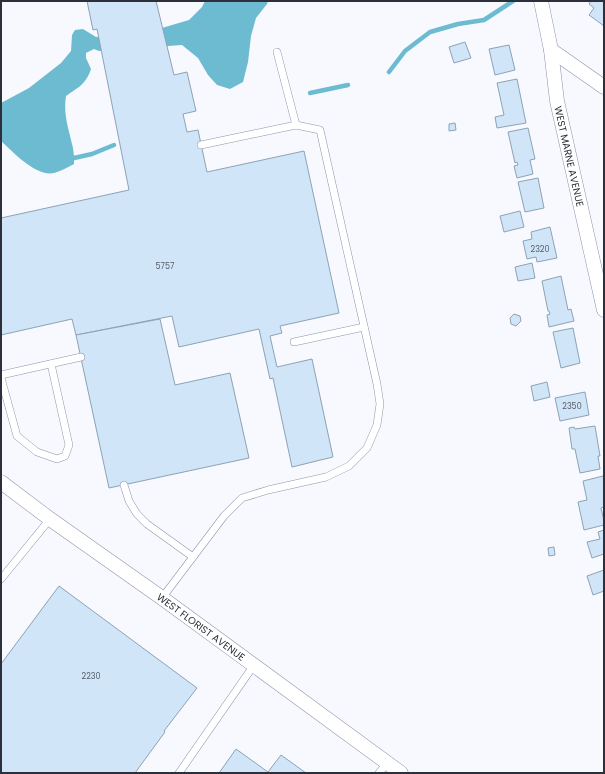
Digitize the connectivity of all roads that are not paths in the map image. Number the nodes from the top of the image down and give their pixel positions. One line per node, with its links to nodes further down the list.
1 (542, 2): 2 (street, WEST MARNE AVENUE)
2 (551, 50): 4 (street); 7 (street, WEST MARNE AVENUE)
3 (277, 52): 5 (lane)
4 (604, 87)
5 (296, 125): 6 (lane); 8 (lane)
6 (201, 145)
7 (604, 310)
8 (364, 327): 9 (lane); 16 (lane)
9 (294, 342)
10 (81, 357): 11 (lane)
11 (51, 364): 12 (lane); 12 (lane)
12 (1, 377)
13 (1, 482): 15 (street, WEST FLORIST AVENUE)
14 (124, 485): 16 (lane)
15 (50, 519): 17 (lane); 18 (street, WEST FLORIST AVENUE)
16 (193, 557): 18 (lane)
17 (1, 579)
18 (162, 598): 19 (street, WEST FLORIST AVENUE)
19 (254, 665): 20 (street, WEST FLORIST AVENUE); 21 (lane)
20 (383, 768): 22 (street, WEST FLORIST AVENUE)
21 (179, 773)
22 (401, 773)

